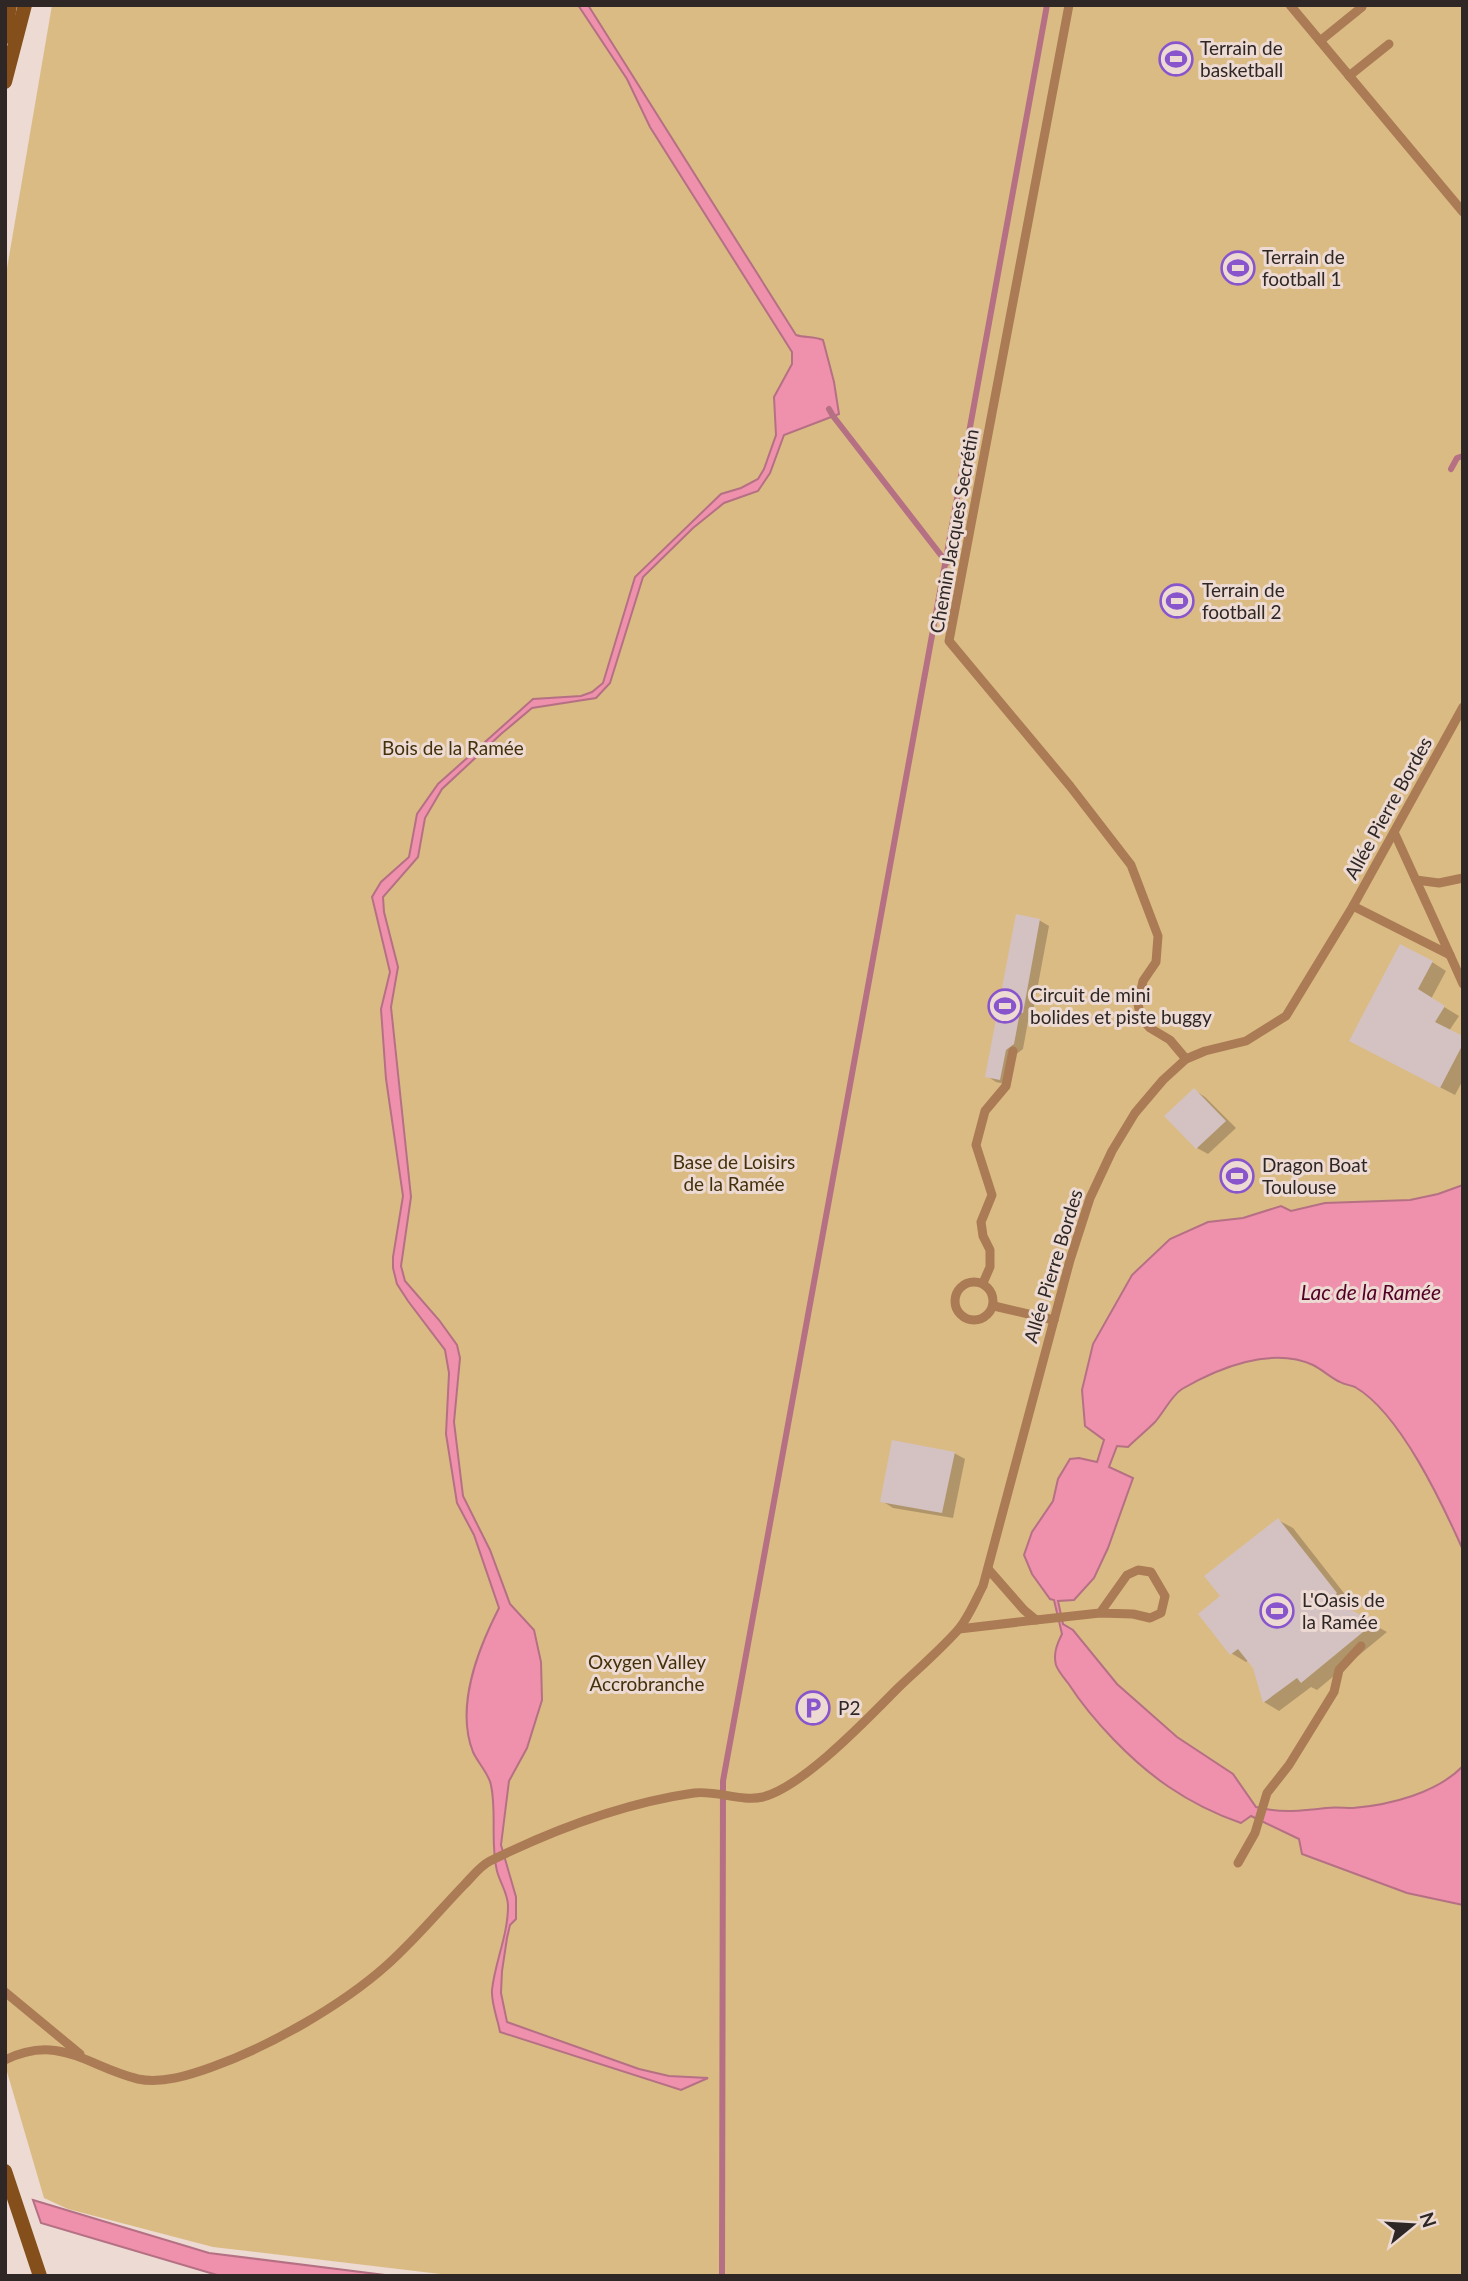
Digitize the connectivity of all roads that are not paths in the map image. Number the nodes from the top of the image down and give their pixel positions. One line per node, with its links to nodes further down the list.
1 (10, 5): 6 (main road)
2 (25, 5): 10 (main road)
3 (1069, 5): 20 (lane, Chemin Jacques Secrétin)
4 (1290, 5): 7 (lane)
5 (1362, 7): 7 (lane)
6 (5, 37)
7 (1320, 41): 9 (lane)
8 (1389, 44): 9 (lane)
9 (1349, 76): 11 (lane)
10 (5, 82)
11 (1463, 212)
12 (1463, 707): 13 (lane, Allée Pierre Bordes)
13 (1394, 832): 15 (lane); 16 (lane, Allée Pierre Bordes)
14 (1463, 878): 15 (lane)
15 (1416, 880): 17 (lane)
16 (1353, 905): 17 (lane); 20 (lane, Allée Pierre Bordes)
17 (1450, 955): 18 (lane)
18 (1463, 984)
19 (1013, 1051): 21 (lane)
20 (1186, 1059): 23 (lane, Allée Pierre Bordes)
21 (984, 1283): 22 (lane); 22 (lane)
22 (993, 1306): 23 (lane)
23 (1054, 1320): 24 (lane, Allée Pierre Bordes)
24 (989, 1570): 26 (lane); 27 (lane, Allée Pierre Bordes)
25 (1100, 1613): 25 (lane); 26 (lane)
26 (1036, 1620): 27 (lane)
27 (959, 1629): 31 (lane, Allée Pierre Bordes)
28 (1361, 1646): 29 (lane)
29 (1238, 1863)
30 (5, 1992): 31 (lane)
31 (84, 2057): 32 (lane)
32 (5, 2060)
33 (5, 2171): 34 (main road)
34 (40, 2276)

